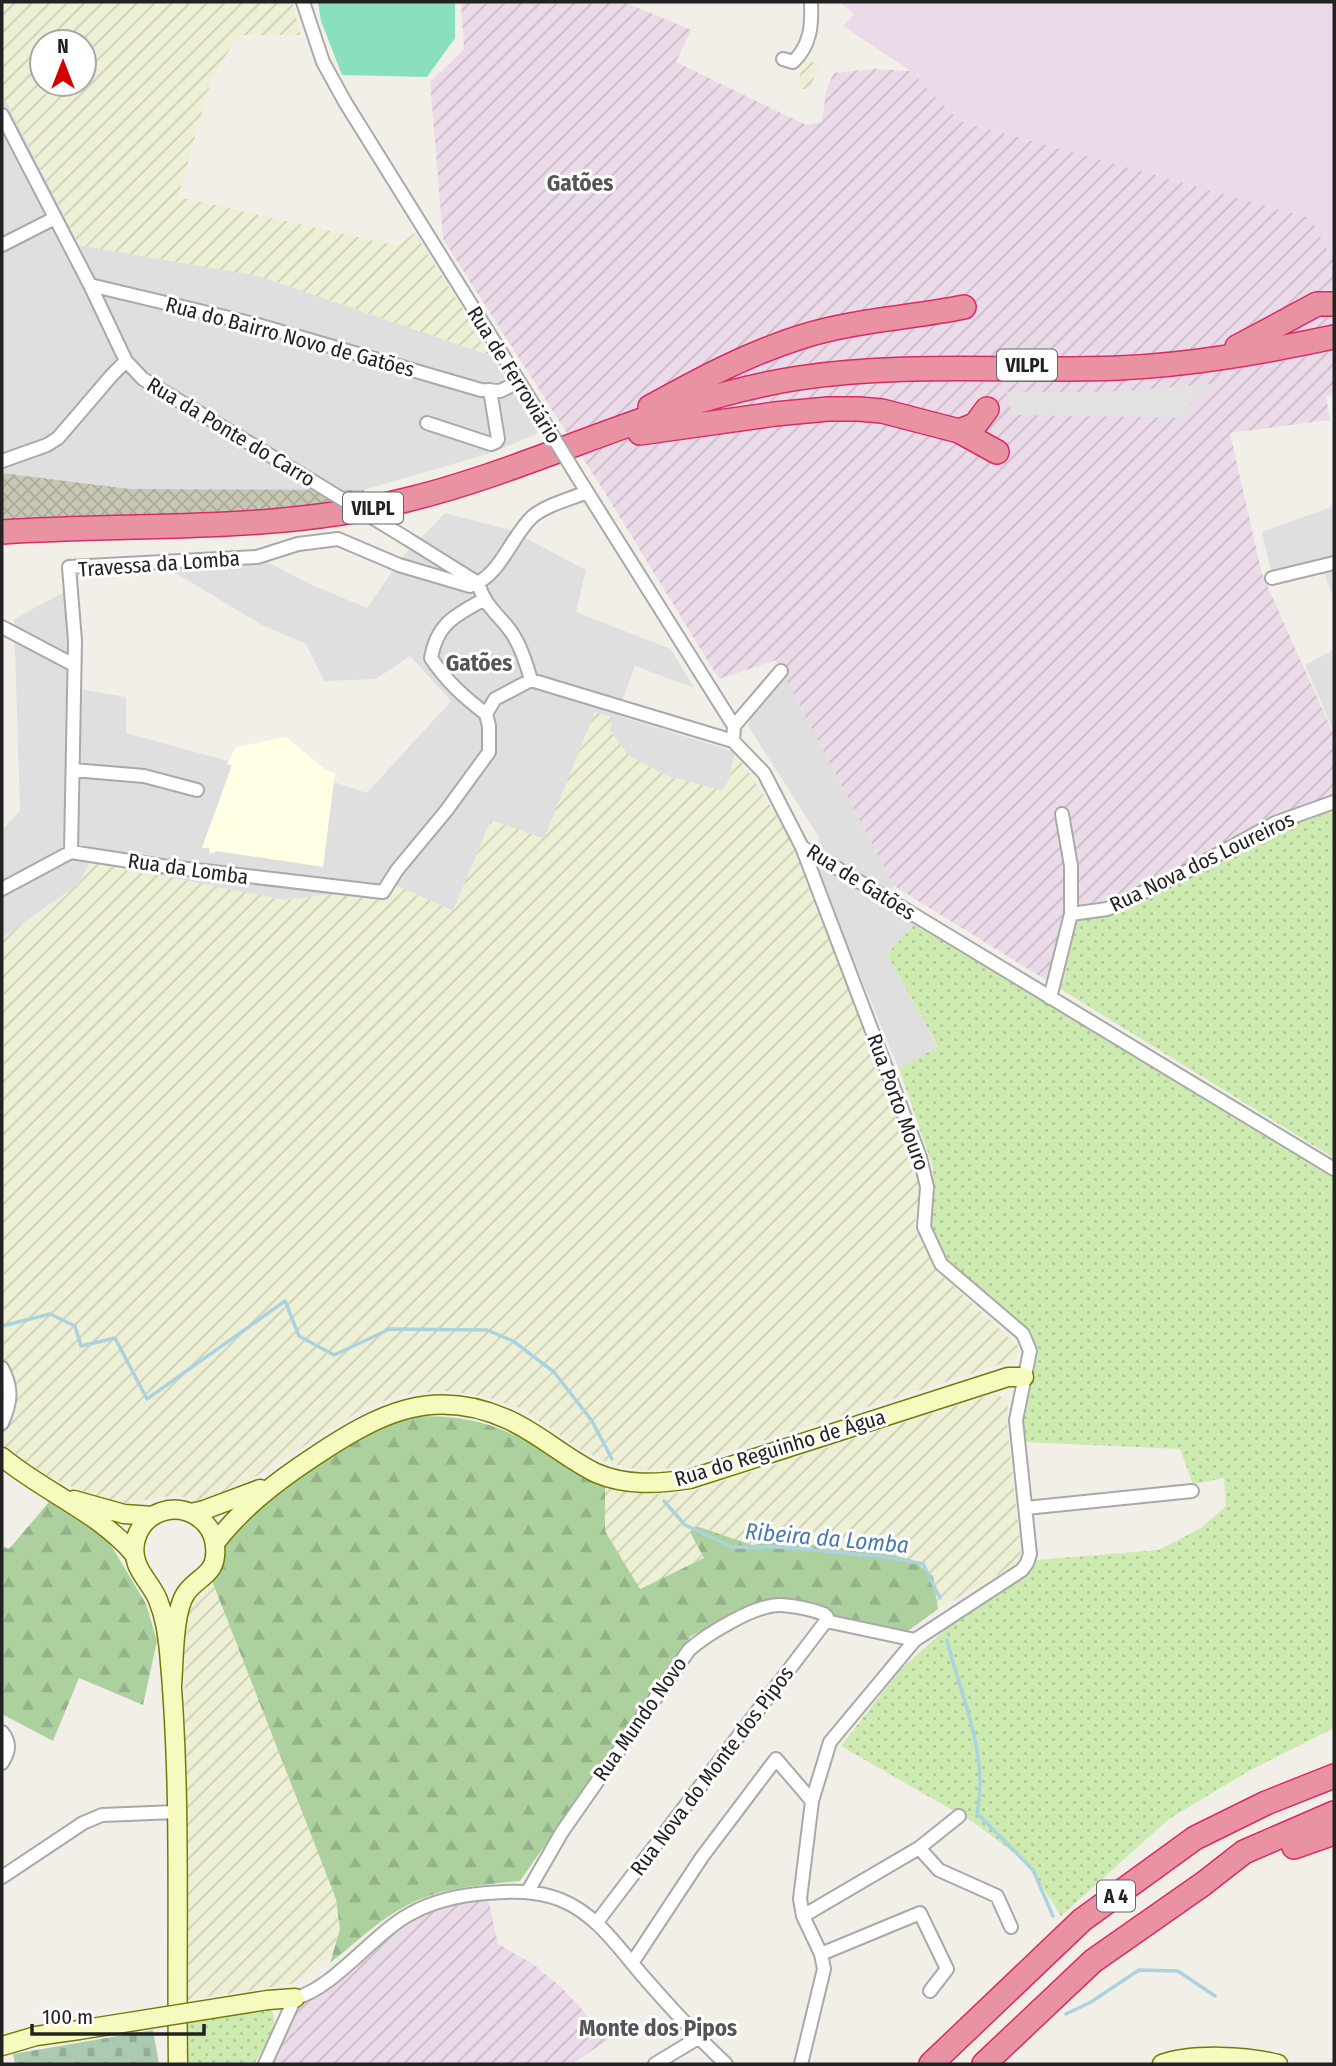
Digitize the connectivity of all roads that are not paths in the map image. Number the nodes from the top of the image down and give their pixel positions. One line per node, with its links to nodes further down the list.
1 (303, 2): 13 (street, Rua de Ferroviário)
2 (811, 2): 3 (street)
3 (783, 59)
4 (2, 115): 5 (street, Rua da Ponte do Carro)
5 (6, 132): 6 (street, Rua da Ponte do Carro)
6 (55, 218): 7 (street); 8 (street, Rua da Ponte do Carro)
7 (2, 245)
8 (90, 285): 12 (street, Rua da Ponte do Carro); 14 (street, Rua do Bairro Novo de Gatões)
9 (1326, 304): 11 (highway); 15 (highway, VILPL)
10 (964, 307): 19 (highway)
11 (1329, 338): 15 (highway, VILPL)
12 (126, 361): 21 (street); 27 (street, Rua da Ponte do Carro, bridge)
13 (519, 382): 14 (street); 22 (street, Rua de Ferroviário, bridge)
14 (489, 390): 17 (street)
15 (728, 393): 19 (highway, VILPL)
16 (987, 409): 18 (highway)
17 (428, 423)
18 (959, 431): 19 (highway); 20 (highway)
19 (599, 435): 23 (highway, VILPL)
20 (997, 452)
21 (2, 461)
22 (587, 492): 27 (street); 34 (street, Rua de Ferroviário)
23 (2, 532)
24 (1331, 564): 25 (street); 26 (street)
25 (1272, 578)
26 (1334, 579)
27 (478, 583): 28 (street); 30 (street, Travessa da Lomba)
28 (483, 600): 32 (street); 33 (street)
29 (2, 627): 30 (street)
30 (74, 664): 36 (street, Travessa da Lomba)
31 (781, 671): 34 (street)
32 (531, 680): 33 (street); 35 (street, Rua de Gatões)
33 (486, 714): 41 (street, Rua da Lomba)
34 (734, 726): 35 (street)
35 (733, 741): 40 (street, Rua de Gatões)
36 (73, 770): 37 (street); 41 (street, Travessa da Lomba)
37 (197, 790)
38 (1334, 802): 43 (street, Rua Nova dos Loureiros)
39 (1062, 814): 43 (street)
40 (802, 847): 44 (street, Rua de Gatões); 47 (street, Rua Porto Mouro)
41 (71, 852): 42 (street)
42 (2, 889)
43 (1071, 914): 44 (street)
44 (1050, 998): 45 (street, Rua de Gatões)
45 (1334, 1168)
46 (2, 1368): 48 (street)
47 (1024, 1377): 50 (street, Rua do Reguinho de Água); 53 (street, Rua Porto Mouro)
48 (2, 1423)
49 (2, 1457): 52 (street)
50 (275, 1482): 54 (street, Rua do Reguinho de Água); 56 (street, Rua do Reguinho de Água)
51 (1192, 1491): 53 (street)
52 (59, 1495): 55 (street); 57 (street)
53 (1027, 1508): 61 (street, Rua Porto Mouro)
54 (191, 1513): 55 (street); 56 (street)
55 (153, 1516): 57 (street)
56 (215, 1543): 59 (street)
57 (134, 1554): 58 (street)
58 (148, 1580): 59 (street); 62 (street)
59 (194, 1585): 62 (street)
60 (826, 1621): 61 (street, Rua Mundo Novo); 76 (street, Rua Mundo Novo); 78 (street, Rua Nova do Monte dos Pipos)
61 (915, 1640): 67 (street, Rua Porto Mouro)
62 (172, 1686): 68 (street)
63 (2, 1732): 65 (street)
64 (1334, 1760): 72 (highway)
65 (2, 1763)
66 (1334, 1776): 72 (highway, A 4)
67 (812, 1801): 77 (street, Rua Porto Mouro); 81 (street)
68 (176, 1812): 74 (street); 86 (street)
69 (1334, 1813): 75 (highway, A 4)
70 (959, 1816): 73 (street)
71 (1334, 1833): 75 (highway)
72 (1195, 1838): 91 (highway, A 4)
73 (919, 1848): 77 (street); 79 (street)
74 (2, 1877)
75 (1203, 1884): 92 (highway, A 4)
76 (528, 1891): 78 (street); 83 (street)
77 (803, 1916): 80 (street, Rua Porto Mouro)
78 (597, 1922): 81 (street)
79 (1010, 1927)
80 (821, 1954): 82 (street); 90 (street, Rua Porto Mouro)
81 (632, 1963): 84 (street)
82 (930, 1991)
83 (295, 1998): 85 (street, bridge); 87 (street)
84 (698, 2038): 88 (street); 89 (street)
85 (2, 2046)
86 (178, 2064)
87 (265, 2064)
88 (655, 2064)
89 (726, 2064)
90 (801, 2064)
91 (931, 2064)
92 (984, 2064)
93 (1162, 2064): 94 (street)
94 (1278, 2064)

